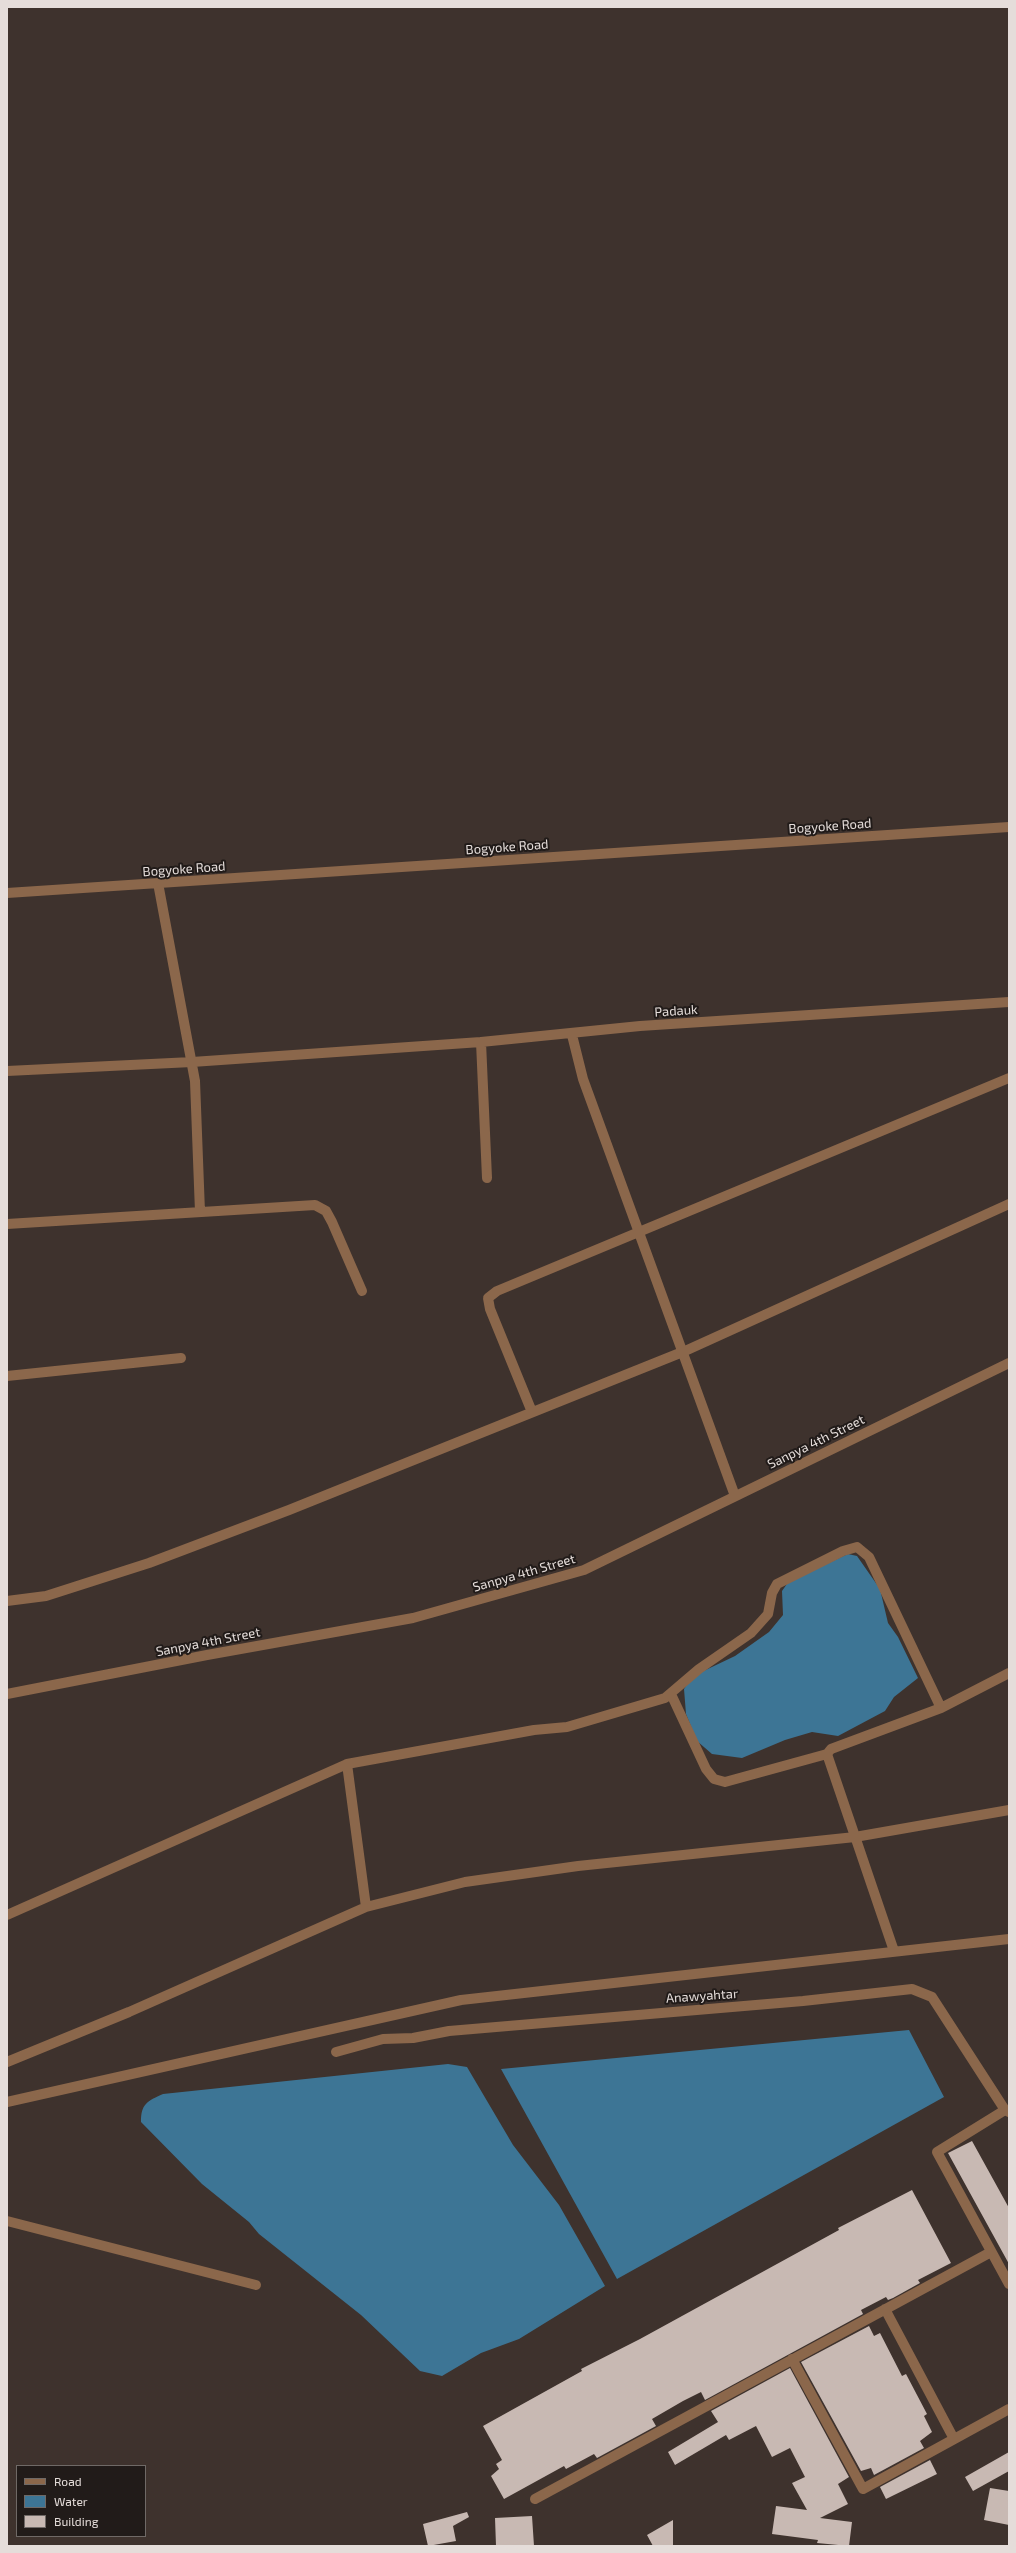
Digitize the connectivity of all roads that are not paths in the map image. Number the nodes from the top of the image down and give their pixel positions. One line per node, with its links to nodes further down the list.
1 (1009, 827): 2 (street, Bogyoke Road)
2 (158, 883): 3 (street, Bogyoke Road); 7 (street)
3 (7, 893)
4 (1009, 1002): 5 (street, Padauk)
5 (572, 1035): 6 (street, Padauk); 14 (street)
6 (481, 1042): 7 (street, Padauk); 10 (street)
7 (192, 1062): 8 (street, Padauk); 12 (street)
8 (7, 1071)
9 (1009, 1078): 14 (street)
10 (487, 1178)
11 (1009, 1204): 16 (street)
12 (200, 1212): 13 (street); 15 (street)
13 (7, 1224)
14 (638, 1232): 16 (street); 20 (street)
15 (362, 1291)
16 (682, 1352): 20 (street); 21 (street)
17 (181, 1358): 19 (street)
18 (1009, 1363): 21 (street, Sanpya 4th Street)
19 (7, 1376)
20 (532, 1412): 22 (street)
21 (736, 1496): 24 (street, Sanpya 4th Street)
22 (7, 1601)
23 (1009, 1673): 26 (street)
24 (7, 1694)
25 (671, 1694): 26 (street); 27 (street); 28 (street)
26 (941, 1708): 27 (street)
27 (827, 1754): 30 (street)
28 (347, 1764): 31 (street); 32 (street)
29 (1009, 1810): 30 (street)
30 (855, 1837): 31 (street); 34 (street)
31 (366, 1906): 36 (street)
32 (7, 1915)
33 (1009, 1939): 34 (street)
34 (894, 1951): 37 (street)
35 (336, 2052): 38 (street, Anawyahtar)
36 (7, 2062)
37 (8, 2100)
38 (1007, 2111): 40 (street)
39 (7, 2221): 42 (street)
40 (991, 2252): 41 (street); 43 (street)
41 (1009, 2284)
42 (256, 2285)
43 (885, 2309): 44 (street); 46 (street)
44 (792, 2359): 46 (street); 47 (street)
45 (1009, 2409): 46 (street)
46 (954, 2439)
47 (535, 2499)

